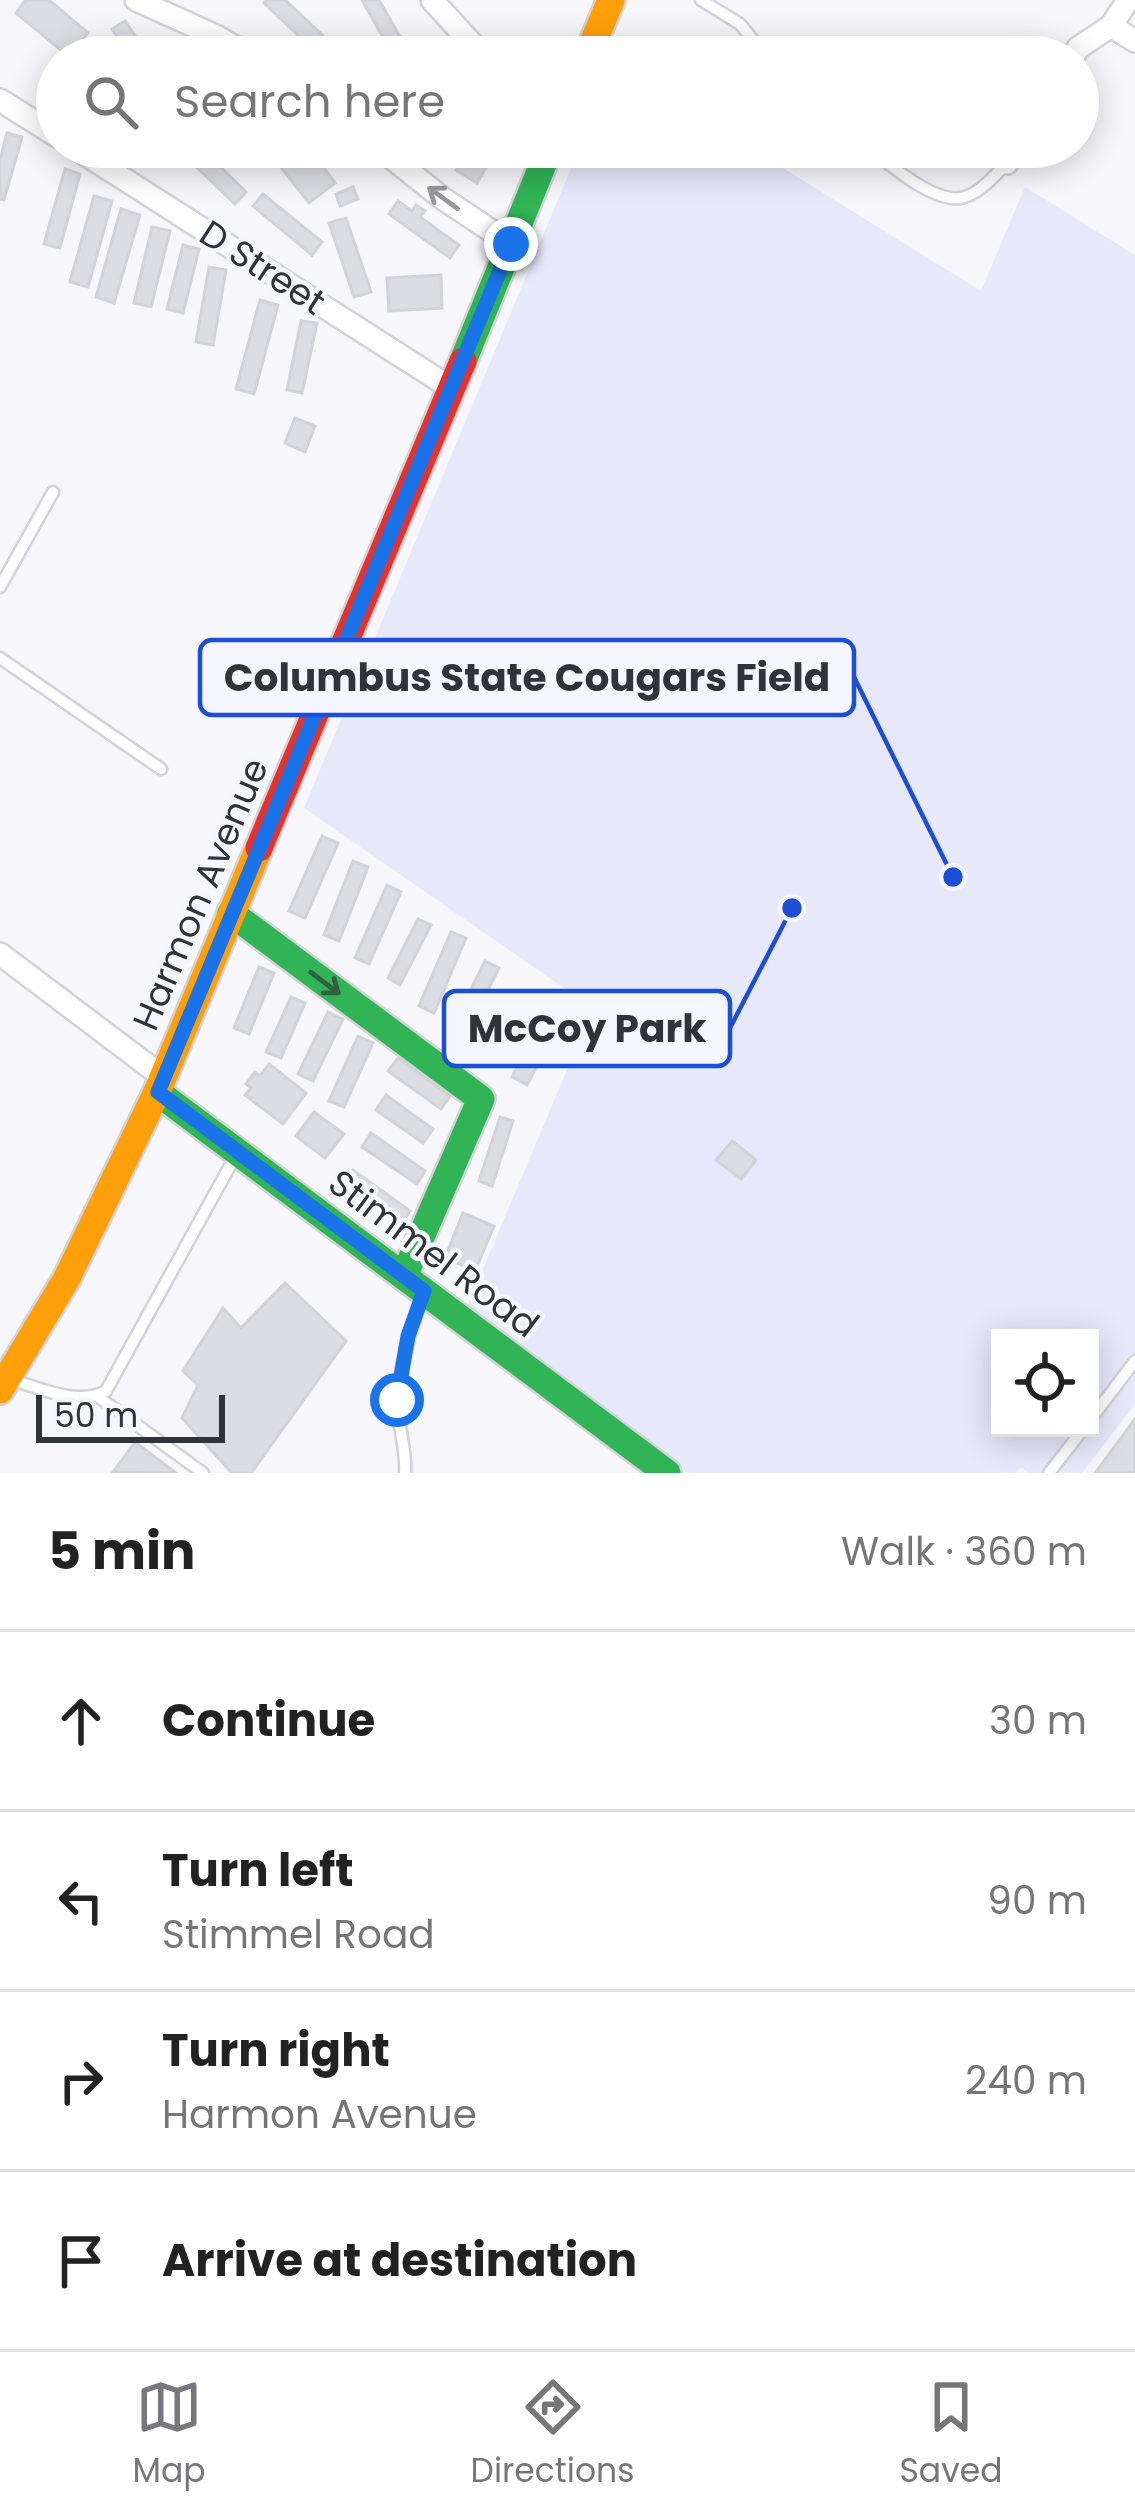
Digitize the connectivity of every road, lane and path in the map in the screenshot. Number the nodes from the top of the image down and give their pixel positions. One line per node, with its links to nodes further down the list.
1 (136, 0): 7 (street)
2 (432, 0): 8 (street)
3 (611, 0): 9 (main road)
4 (701, 0): 10 (lane)
5 (1128, 0): 6 (street)
6 (1111, 26): 11 (street); 12 (street)
7 (215, 36)
8 (465, 36)
9 (596, 36)
10 (750, 36)
11 (1096, 36)
12 (1135, 41)
13 (0, 100): 14 (street)
14 (36, 123)
15 (107, 168): 21 (street, D Street)
16 (404, 168): 20 (street, one-way to 16)
17 (542, 168): 20 (main road, Harmon Avenue)
18 (898, 168): 19 (lane)
19 (1000, 168)
20 (511, 244): 21 (main road, Harmon Avenue)
21 (451, 388): 26 (main road, Harmon Avenue)
22 (53, 492): 23 (lane)
23 (0, 587)
24 (0, 658): 25 (lane)
25 (161, 769)
26 (231, 913): 28 (main road, Harmon Avenue); 30 (main road, one-way to 30)
27 (0, 954): 28 (street, Stimmel Road)
28 (160, 1085): 29 (main road, Stimmel Road); 32 (main road, Harmon Avenue)
29 (237, 1152): 30 (main road, Stimmel Road); 33 (lane)
30 (414, 1284): 37 (lane); 38 (main road, Stimmel Road)
31 (1135, 1360): 34 (lane)
32 (4, 1385): 33 (lane)
33 (97, 1396): 36 (lane)
34 (1099, 1408)
35 (1077, 1437): 39 (lane)
36 (203, 1473)
37 (405, 1473)
38 (667, 1473)
39 (1049, 1473)

